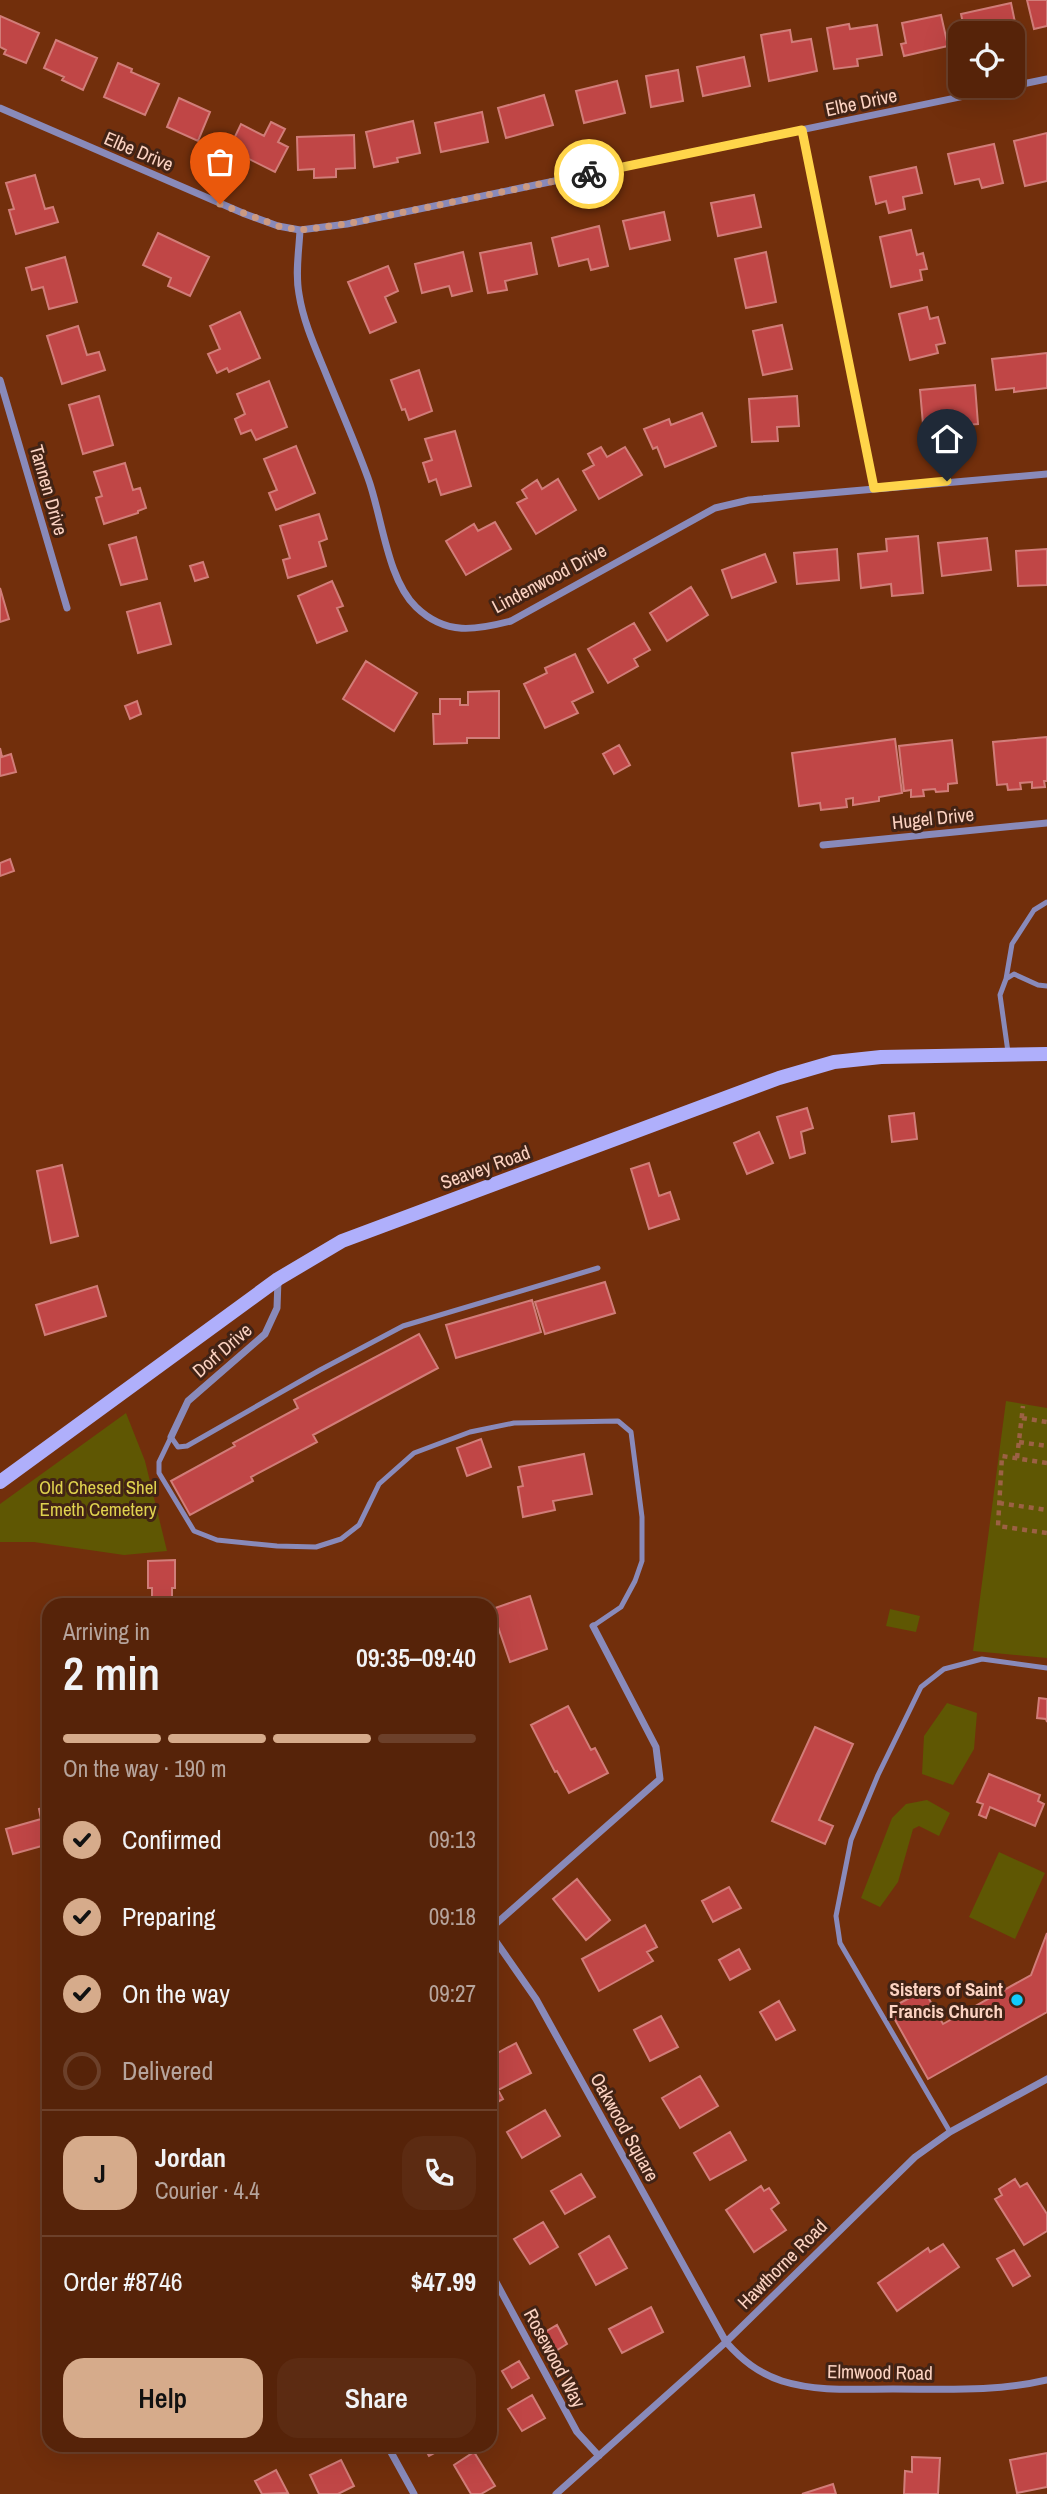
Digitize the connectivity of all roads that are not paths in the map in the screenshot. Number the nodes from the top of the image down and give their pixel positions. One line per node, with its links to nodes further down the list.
1 (1047, 79): 3 (street, Elbe Drive)
2 (0, 108): 4 (street, Elbe Drive)
3 (802, 130): 4 (street, Elbe Drive); 7 (street)
4 (300, 230): 7 (street, Lindenwood Drive)
5 (0, 380): 8 (street, Tannen Drive)
6 (1047, 474): 7 (street, Lindenwood Drive)
7 (874, 488)
8 (67, 608)
9 (1047, 823): 10 (street, Hugel Drive)
10 (823, 845)
11 (1047, 902): 12 (lane)
12 (1006, 979): 13 (lane); 14 (lane)
13 (1047, 986)
14 (1008, 1054): 15 (street, Seavey Road); 17 (street, Seavey Road)
15 (1047, 1054)
16 (598, 1268): 18 (lane)
17 (278, 1279): 18 (street, Dorf Drive); 19 (street, Seavey Road)
18 (171, 1437): 20 (lane)
19 (0, 1482)
20 (593, 1626): 22 (street, Oakwood Square)
21 (1047, 1668): 25 (lane)
22 (497, 1925)
23 (497, 1941): 27 (street, Oakwood Square)
24 (1047, 2079): 25 (street, Hawthorne Road)
25 (950, 2132): 27 (street, Hawthorne Road)
26 (497, 2284): 30 (street, Rosewood Way)
27 (726, 2342): 28 (street, Elmwood Road); 30 (street, Hawthorne Road)
28 (1047, 2380)
29 (391, 2452): 31 (street)
30 (599, 2456): 32 (street, Hawthorne Road)
31 (414, 2494)
32 (556, 2494)

